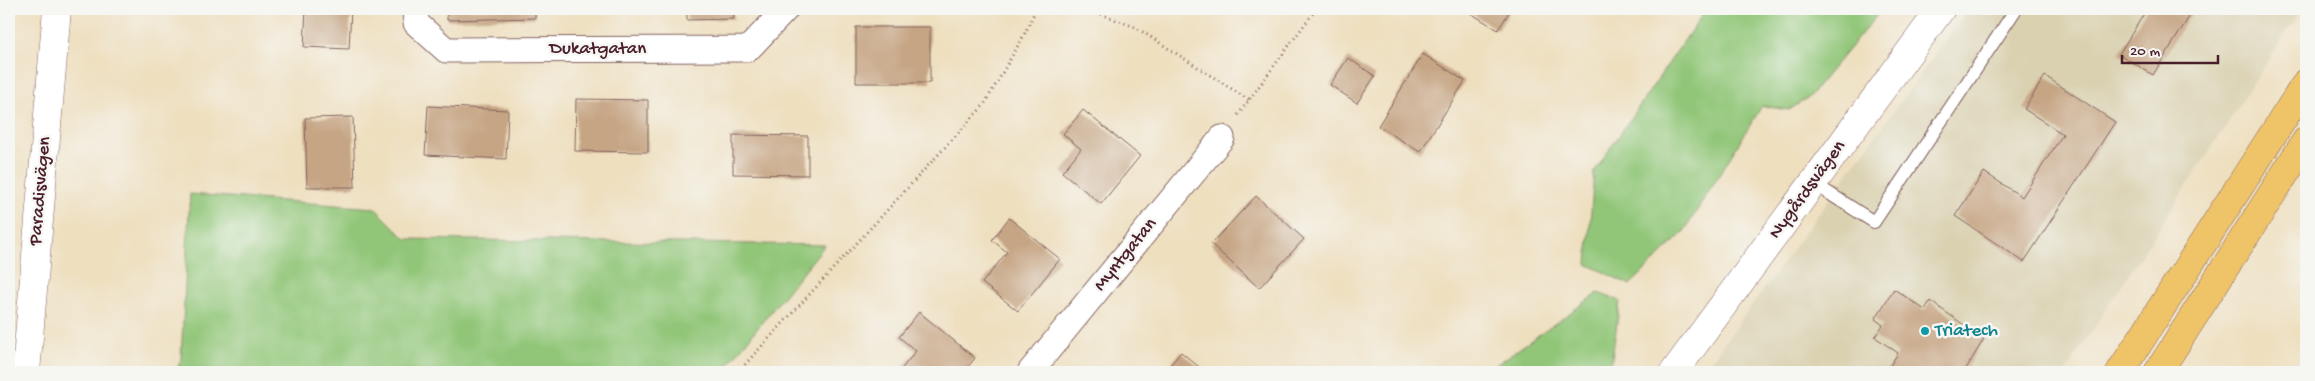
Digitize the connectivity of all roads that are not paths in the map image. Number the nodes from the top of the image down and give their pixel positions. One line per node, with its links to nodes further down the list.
1 (57, 9): 10 (street, Paradisvägen)
2 (415, 9): 3 (street, Dukatgatan)
3 (786, 9)
4 (1941, 9): 9 (street, Nygårdsvägen)
5 (2016, 9): 9 (lane)
6 (2306, 82): 13 (highway)
7 (1222, 138): 11 (street, Myntgatan)
8 (2306, 141): 14 (highway)
9 (1813, 183): 12 (street, Nygårdsvägen)
10 (26, 372)
11 (1030, 372)
12 (1674, 372)
13 (2120, 372)
14 (2158, 372)

